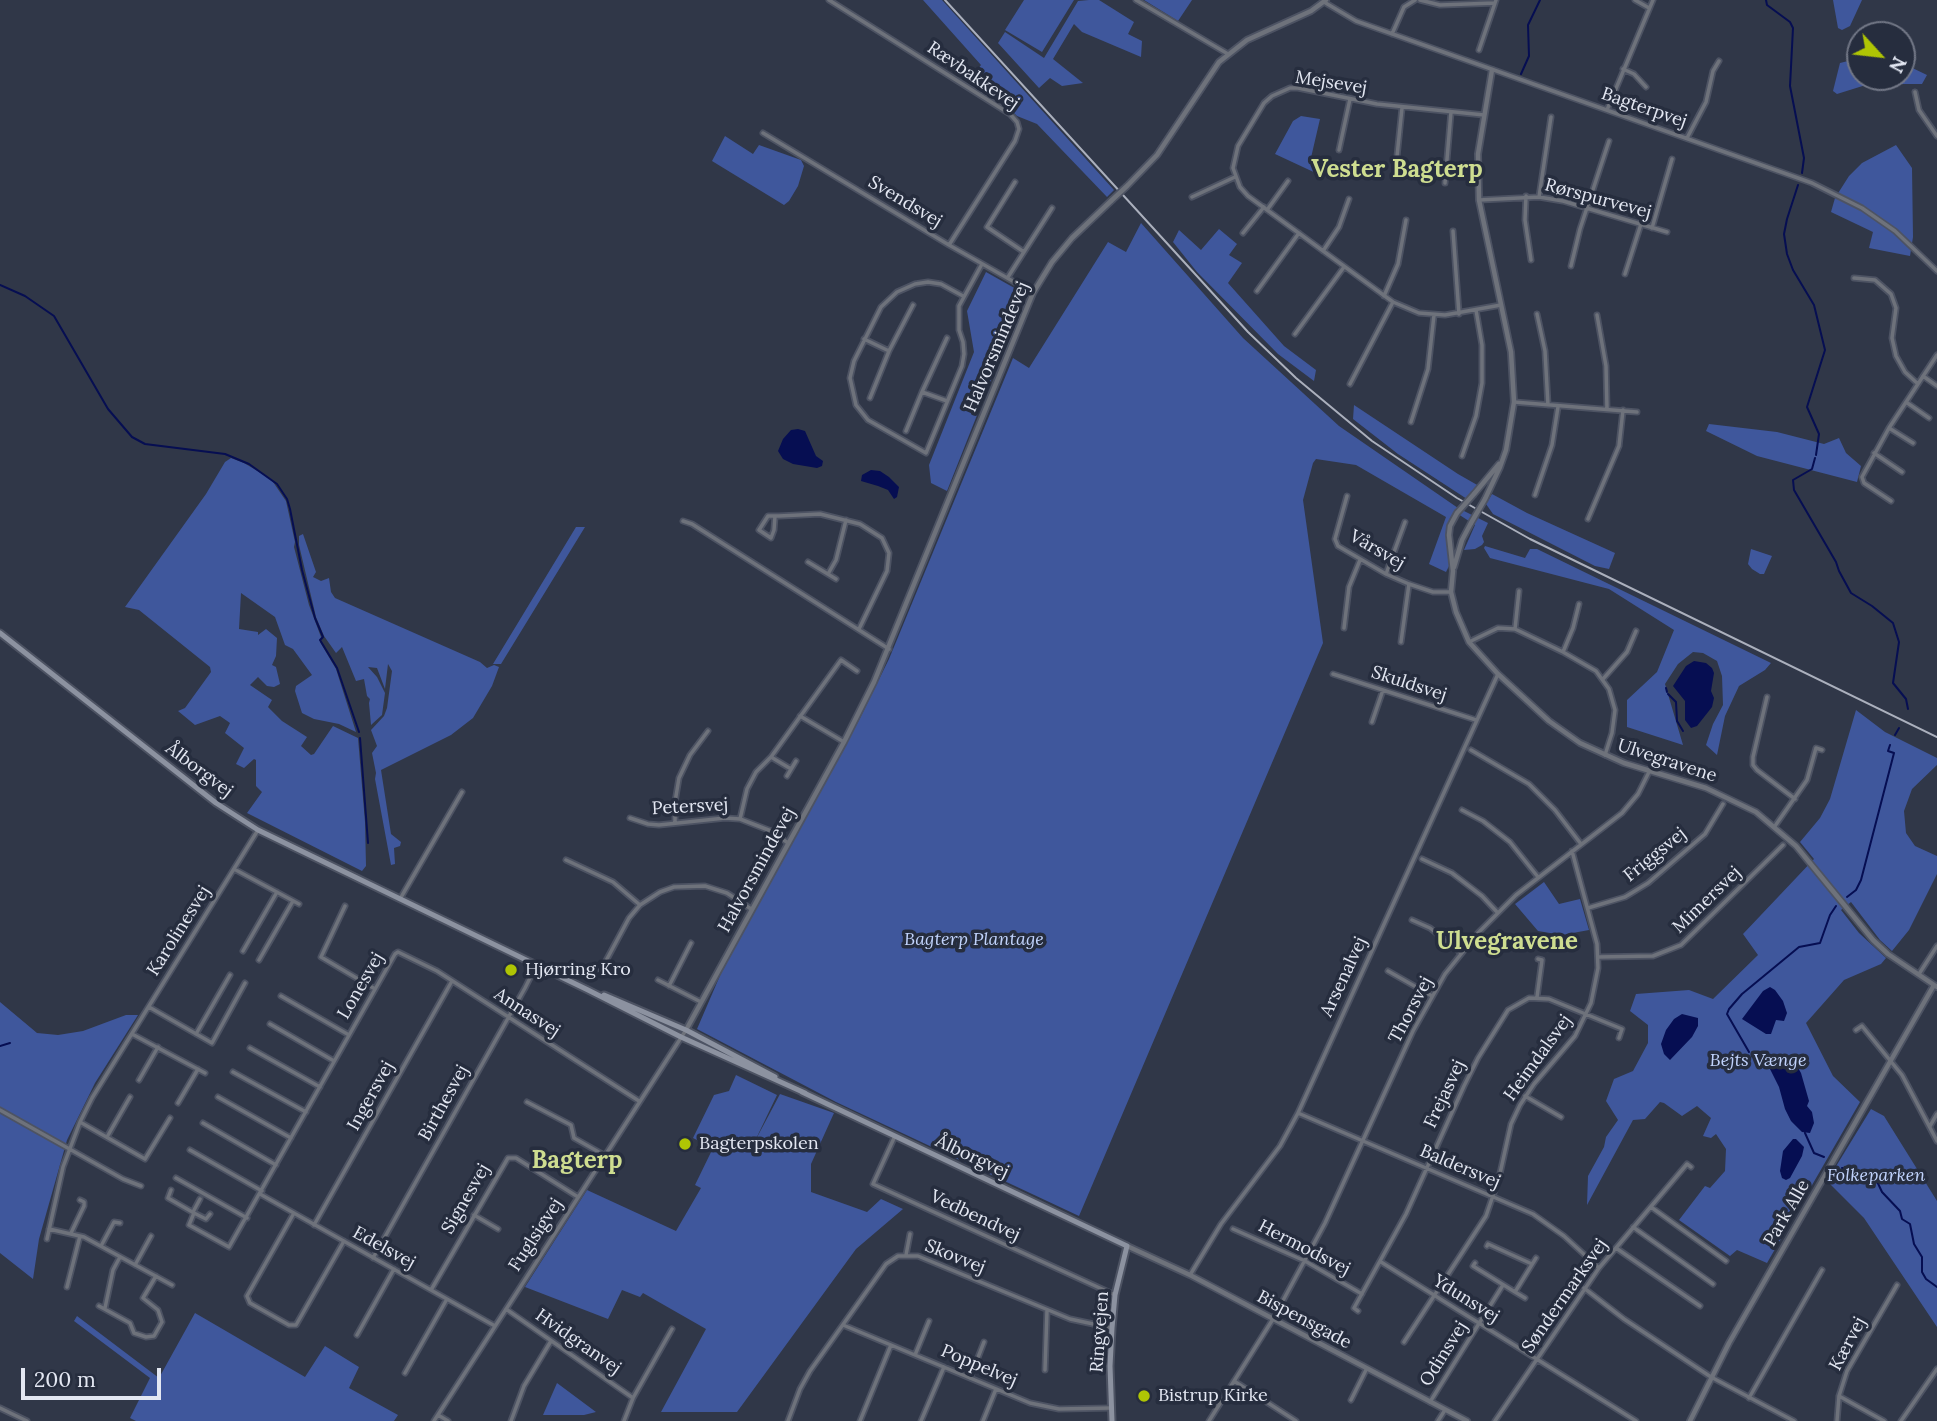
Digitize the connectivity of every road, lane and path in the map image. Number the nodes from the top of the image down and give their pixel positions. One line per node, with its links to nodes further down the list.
1 (829, 0): 49 (street, Rævbakkevej)
2 (1136, 0): 11 (street)
3 (1418, 0): 7 (street); 9 (street)
4 (1635, 0): 8 (street)
5 (1653, 0): 8 (street)
6 (1325, 1): 9 (street, Bagterpvej); 11 (street, Halvorsmindevej)
7 (1496, 2): 10 (street)
8 (1649, 8): 13 (street)
9 (1392, 34): 14 (street, Bagterpvej)
10 (1479, 50)
11 (1228, 54): 61 (street, Halvorsmindevej, bridge)
12 (1719, 61): 25 (street)
13 (1623, 69): 15 (street); 19 (street)
14 (1492, 70): 19 (street, Bagterpvej); 21 (street, Ulvegravene)
15 (1646, 87)
16 (1915, 92): 24 (street)
17 (1350, 99): 18 (street, Mejsevej); 27 (street); 30 (street, Mejsevej)
18 (1402, 108): 20 (street, Mejsevej); 29 (street)
19 (1607, 110): 25 (street, Bagterpvej)
20 (1451, 112): 21 (street, Mejsevej); 33 (street)
21 (1484, 115): 38 (street, Ulvegravene)
22 (1551, 117): 36 (street)
23 (763, 133): 49 (street, Svendsvej)
24 (1937, 136)
25 (1687, 138): 56 (street, Bagterpvej)
26 (1609, 141): 40 (street)
27 (1339, 150)
28 (1672, 159): 44 (street)
29 (1396, 166)
30 (1234, 177): 35 (street); 41 (street)
31 (1288, 181): 41 (street)
32 (1015, 183): 51 (street)
33 (1445, 183)
34 (1526, 196): 36 (street, Rørspurvevej); 38 (street, Rørspurvevej); 52 (street)
35 (1192, 197)
36 (1539, 197): 40 (street, Rørspurvevej)
37 (1349, 199): 50 (street)
38 (1479, 200): 66 (street, Ulvegravene)
39 (1052, 208): 51 (street)
40 (1586, 208): 43 (street, Rørspurvevej); 54 (street)
41 (1265, 209): 47 (street); 48 (street)
42 (1406, 219): 63 (street)
43 (1640, 224): 44 (street, Rørspurvevej); 57 (street)
44 (1652, 228): 46 (street, Rørspurvevej)
45 (1453, 231): 68 (street)
46 (1667, 232)
47 (1243, 233)
48 (1299, 233): 50 (street); 60 (street)
49 (949, 245): 53 (street, Svendsvej)
50 (1323, 251): 55 (street)
51 (1024, 252): 58 (street)
52 (1531, 260)
53 (982, 264): 58 (street, Svendsvej); 62 (street)
54 (1571, 266)
55 (1344, 267): 63 (street); 72 (street)
56 (1937, 269)
57 (1625, 274)
58 (1008, 278): 61 (street, Svendsvej)
59 (1854, 278): 79 (street)
60 (1256, 291)
61 (1033, 293): 125 (street, Halvorsmindevej)
62 (963, 296): 73 (street); 83 (street)
63 (1384, 296): 64 (street)
64 (1393, 302): 70 (street); 78 (street)
65 (913, 305): 75 (street)
66 (1501, 305): 67 (street); 84 (street, Ulvegravene)
67 (1476, 310): 68 (street); 97 (street)
68 (1459, 314): 70 (street)
69 (1537, 314): 86 (street)
70 (1434, 315): 92 (street)
71 (1597, 315): 88 (street)
72 (1295, 334)
73 (864, 338): 75 (street); 83 (street)
74 (947, 338): 81 (street)
75 (889, 351): 82 (street)
76 (1937, 355): 77 (street)
77 (1923, 376): 79 (street); 80 (street)
78 (1350, 384)
79 (1919, 384): 85 (street)
80 (1937, 386)
81 (922, 392): 83 (street); 94 (street)
82 (870, 398)
83 (947, 401)
84 (1514, 402): 86 (street); 98 (street, Ulvegravene)
85 (1906, 402): 91 (street); 93 (street)
86 (1548, 405): 87 (street)
87 (1558, 407): 88 (street); 100 (street)
88 (1607, 409): 89 (street)
89 (1623, 411): 90 (street); 104 (street)
90 (1637, 412)
91 (1928, 418)
92 (1410, 422)
93 (1889, 428): 95 (street); 96 (street)
94 (906, 431)
95 (1913, 443)
96 (1874, 453): 99 (street); 102 (street)
97 (1462, 456)
98 (1503, 457): 110 (street, Ulvegravene, bridge); 110 (street, Ulvegravene, bridge)
99 (1902, 472)
100 (1535, 495)
101 (1347, 496): 108 (street, Vårsvej)
102 (1891, 500)
103 (775, 516): 103 (street); 105 (street)
104 (1588, 519)
105 (846, 520): 111 (street); 119 (street)
106 (683, 521): 119 (street)
107 (1405, 522): 112 (street)
108 (1360, 560): 112 (street, Vårsvej); 118 (street)
109 (808, 562): 111 (street)
110 (1452, 571): 115 (street, Ulvegravene)
111 (828, 574): 113 (street)
112 (1386, 574): 114 (street, Vårsvej)
113 (836, 579)
114 (1409, 584): 115 (street, Vårsvej); 123 (street)
115 (1451, 592): 124 (street, Ulvegravene)
116 (1520, 592): 120 (street)
117 (1579, 604): 126 (street)
118 (1344, 628)
119 (859, 629): 125 (street)
120 (1515, 629): 124 (street); 126 (street)
121 (1636, 631): 130 (street)
122 (0, 633): 154 (main road, Ålborgvej)
123 (1401, 642)
124 (1469, 642): 129 (street, Ulvegravene)
125 (889, 649): 137 (street, Halvorsmindevej)
126 (1563, 652): 130 (street)
127 (857, 671): 133 (street)
128 (1333, 674): 131 (street, Skuldsvej)
129 (1498, 674): 134 (street, Arsenalvej); 140 (street, Ulvegravene)
130 (1603, 679): 140 (street)
131 (1383, 690): 134 (street, Skuldsvej); 135 (street)
132 (1767, 697): 147 (street)
133 (800, 716): 137 (street); 141 (street)
134 (1476, 720): 226 (street, Arsenalvej)
135 (1372, 722)
136 (708, 732): 152 (street)
137 (844, 742): 155 (street, Halvorsmindevej)
138 (1471, 750): 156 (street)
139 (1822, 750): 147 (street)
140 (1605, 755): 144 (street, Ulvegravene)
141 (771, 757): 143 (street); 151 (street)
142 (796, 761): 143 (street)
143 (791, 769): 145 (street)
144 (1649, 772): 153 (street, Ulvegravene); 156 (street, Thorsvej)
145 (787, 776)
146 (463, 792): 164 (street)
147 (1795, 799): 153 (street)
148 (1723, 804): 169 (street, Friggsvej)
149 (1462, 810): 162 (street)
150 (630, 818): 152 (street, Petersvej)
151 (740, 818): 152 (street, Petersvej); 155 (street, Petersvej)
152 (676, 823)
153 (1774, 826): 184 (street, Ulvegravene)
154 (258, 830): 161 (street, Karolinesvej); 164 (main road, Ålborgvej)
155 (788, 843): 170 (street, Halvorsmindevej)
156 (1581, 844): 158 (street, Thorsvej)
157 (1783, 845): 178 (street, Mimersvej)
158 (1572, 851): 162 (street, Thorsvej); 169 (street, Heimdalsvej)
159 (1422, 859): 171 (street)
160 (566, 860): 167 (street)
161 (234, 869): 163 (street); 197 (street, Karolinesvej)
162 (1538, 877): 171 (street, Thorsvej)
163 (277, 892): 165 (street); 175 (street)
164 (400, 899): 181 (main road, Ålborgvej)
165 (293, 901): 166 (street); 180 (street)
166 (299, 904)
167 (640, 905): 170 (street); 182 (street)
168 (345, 906): 191 (street)
169 (1588, 908): 178 (street, Heimdalsvej)
170 (751, 909): 196 (street, Halvorsmindevej)
171 (1497, 912): 177 (street, Thorsvej)
172 (1412, 920): 177 (street)
173 (691, 943): 189 (street)
174 (1937, 946): 184 (street)
175 (243, 951)
176 (398, 952): 187 (street, Annasvej); 191 (street, Lonesvej)
177 (1461, 953): 194 (street, Thorsvej)
178 (1598, 957): 198 (street, Heimdalsvej)
179 (1538, 959): 195 (street)
180 (259, 960)
181 (527, 960): 192 (main road, Ålborgvej); 199 (street, Birthesvej)
182 (601, 970)
183 (1388, 971): 194 (street)
184 (1919, 974): 190 (street, Ulvegravene)
185 (230, 975): 204 (street)
186 (658, 980): 189 (street)
187 (452, 981): 199 (street, Annasvej); 259 (street, Ingersvej)
188 (245, 983): 204 (street)
189 (669, 986): 196 (street)
190 (1936, 986): 211 (street, Park Alle)
191 (375, 989): 205 (street, Lonesvej)
192 (588, 990): 201 (main road, Ålborgvej); 206 (main road, Ålborgvej)
193 (281, 996): 205 (street, Lonesvej)
194 (1432, 996): 236 (street, Thorsvej)
195 (1537, 997): 198 (street); 243 (street, Frejasvej)
196 (701, 1002): 201 (street, Halvorsmindevej)
197 (149, 1007): 203 (street, Karolinesvej); 204 (street)
198 (1586, 1014): 207 (street); 218 (street, Heimdalsvej)
199 (508, 1018): 221 (street, Annasvej); 276 (street, Birthesvej)
200 (270, 1024): 210 (street)
201 (686, 1030): 206 (street, Fuglsigvej); 217 (main road, Ålborgvej)
202 (1856, 1030): 211 (street)
203 (132, 1034): 208 (street); 230 (street, Karolinesvej)
204 (196, 1034)
205 (349, 1035): 210 (street, Lonesvej)
206 (681, 1037): 217 (main road, Ålborgvej); 221 (street, Fuglsigvej)
207 (1619, 1038)
208 (158, 1047): 212 (street); 215 (street)
209 (250, 1048): 216 (street)
210 (334, 1061): 216 (street, Lonesvej)
211 (1891, 1061): 232 (street); 327 (street, Park Alle)
212 (198, 1069): 214 (street); 223 (street)
213 (233, 1072): 225 (street)
214 (205, 1073)
215 (139, 1080)
216 (320, 1087): 225 (street, Lonesvej)
217 (805, 1093): 233 (main road, Ålborgvej)
218 (1525, 1096): 228 (street); 248 (street, Heimdalsvej)
219 (130, 1097): 234 (street)
220 (219, 1097): 235 (street)
221 (639, 1101): 240 (street, Fuglsigvej)
222 (527, 1102): 240 (street)
223 (178, 1103)
224 (0, 1110): 238 (street)
225 (306, 1112): 235 (street, Lonesvej)
226 (1298, 1113): 236 (street, Baldersvej); 287 (street, Arsenalvej)
227 (1937, 1114): 232 (street)
228 (1561, 1117)
229 (170, 1118): 234 (street)
230 (80, 1122): 234 (street); 238 (street, Karolinesvej)
231 (203, 1123): 241 (street)
232 (1930, 1126): 237 (street)
233 (895, 1136): 271 (main road, Ålborgvej); 298 (street, Vedbendvej)
234 (107, 1137)
235 (291, 1138): 241 (street, Lonesvej)
236 (1364, 1141): 243 (street, Baldersvej); 278 (street, Thorsvej)
237 (1937, 1141)
238 (69, 1149): 245 (street); 261 (street, Karolinesvej)
239 (190, 1150): 247 (street)
240 (604, 1155): 249 (street, Fuglsigvej)
241 (276, 1165): 247 (street, Lonesvej)
242 (1691, 1167): 252 (street, Søndermarksvej)
243 (1427, 1168): 248 (street, Baldersvej); 280 (street, Frejasvej)
244 (176, 1178): 257 (street)
245 (141, 1186)
246 (171, 1190): 253 (street, Lonesvej)
247 (261, 1193): 254 (street, Edelsvej); 257 (street, Lonesvej)
248 (1494, 1196): 284 (street, Baldersvej); 299 (street, Heimdalsvej)
249 (578, 1197): 256 (street, Signesvej); 305 (street, Fuglsigvej)
250 (200, 1199): 253 (street)
251 (80, 1200): 264 (street)
252 (1651, 1207): 260 (street, Søndermarksvej); 279 (street)
253 (194, 1212): 255 (street); 257 (street, Lonesvej)
254 (294, 1213): 259 (street, Edelsvej); 269 (street)
255 (210, 1214)
256 (474, 1215): 262 (street); 295 (street, Signesvej)
257 (247, 1218)
258 (120, 1223): 270 (street)
259 (314, 1225): 269 (street, Edelsvej)
260 (1633, 1227): 273 (street, Søndermarksvej); 289 (street)
261 (49, 1229): 264 (street); 268 (street, Karolinesvej)
262 (498, 1229)
263 (1233, 1229): 278 (street, Hermodsvej)
264 (71, 1233): 266 (street)
265 (910, 1234): 274 (street)
266 (80, 1236): 270 (street); 293 (street)
267 (151, 1236): 283 (street)
268 (47, 1239)
269 (344, 1241): 276 (street, Edelsvej)
270 (101, 1246): 275 (street)
271 (1127, 1246): 287 (street, Bispensgade); 298 (main road, Ringvejen)
272 (1487, 1246): 282 (street)
273 (1616, 1248): 284 (street, Søndermarksvej); 303 (street)
274 (906, 1255): 306 (street, Skovvej); 311 (street, Skovvej)
275 (120, 1256): 283 (street); 304 (street)
276 (373, 1258): 285 (street, Edelsvej)
277 (1536, 1258): 282 (street)
278 (1305, 1261): 297 (street, Hermodsvej); 308 (street, Thorsvej)
279 (1726, 1261)
280 (1381, 1262): 297 (street, Frejasvej); 299 (street, Ydunsvej)
281 (1475, 1263): 291 (street)
282 (1532, 1264): 296 (street)
283 (135, 1265): 288 (street)
284 (1599, 1268): 294 (street, Søndermarksvej)
285 (394, 1269): 295 (street, Edelsvej); 315 (street)
286 (1822, 1270): 333 (street)
287 (1190, 1275): 308 (street, Bispensgade)
288 (156, 1276): 290 (street); 304 (street)
289 (1713, 1284)
290 (172, 1285)
291 (1503, 1285): 296 (street); 310 (street, Odinsvej)
292 (1897, 1285): 331 (street, Kærvej)
293 (67, 1287)
294 (1584, 1288): 321 (street, Søndermarksvej); 327 (street)
295 (431, 1290): 301 (street, Edelsvej)
296 (1514, 1292): 300 (street)
297 (1362, 1294): 307 (street, Frejasvej)
298 (1115, 1295): 313 (main road, Ringvejen)
299 (1435, 1296): 310 (street, Ydunsvej); 318 (street, Heimdalsvej)
300 (1525, 1298)
301 (447, 1299): 312 (street, Edelsvej); 326 (street)
302 (99, 1306): 304 (street)
303 (1700, 1306)
304 (105, 1309)
305 (506, 1309): 312 (street, Fuglsigvej); 316 (street, Hvidgranvej)
306 (1047, 1311): 313 (street, Skovvej); 324 (street)
307 (1358, 1311)
308 (1273, 1319): 325 (street, Bispensgade); 329 (street, Thorsvej)
309 (929, 1321): 320 (street)
310 (1479, 1324): 321 (street, Ydunsvej); 335 (street, Odinsvej)
311 (843, 1325): 319 (street, Poppelvej); 345 (street, Skovvej)
312 (495, 1326): 339 (street, Fuglsigvej)
313 (1112, 1328): 337 (main road, Ringvejen)
314 (672, 1329): 332 (street)
315 (357, 1335)
316 (551, 1341): 332 (street, Hvidgranvej); 343 (street)
317 (985, 1342): 328 (street)
318 (1404, 1342)
319 (891, 1345): 320 (street, Poppelvej); 346 (street)
320 (915, 1355): 322 (street, Poppelvej)
321 (1536, 1360): 354 (street, Søndermarksvej); 355 (street, Ydunsvej)
322 (944, 1367): 328 (street, Poppelvej); 347 (street)
323 (1937, 1369): 360 (street)
324 (1045, 1370)
325 (1366, 1370): 334 (street); 335 (street, Bispensgade)
326 (405, 1373)
327 (1711, 1377): 333 (street); 356 (street, Park Alle)
328 (970, 1378): 330 (street, Poppelvej)
329 (1234, 1381): 350 (street, Thorsvej); 351 (street)
330 (996, 1389): 337 (street, Poppelvej); 348 (street)
331 (1839, 1396): 358 (street, Kærvej); 359 (street)
332 (633, 1398): 344 (street)
333 (1749, 1398): 357 (street)
334 (1351, 1400)
335 (1430, 1402): 338 (street, Bispensgade)
336 (0, 1408): 340 (street)
337 (1111, 1408): 349 (main road, Ringvejen)
338 (1445, 1410): 352 (street); 353 (street, Bispensgade)
339 (438, 1415): 341 (street, Fuglsigvej); 342 (street)
340 (27, 1421)
341 (434, 1421)
342 (448, 1421)
343 (511, 1421)
344 (624, 1421)
345 (788, 1421)
346 (860, 1421)
347 (921, 1421)
348 (983, 1421)
349 (1112, 1421)
350 (1209, 1421)
351 (1296, 1421)
352 (1438, 1421)
353 (1468, 1421)
354 (1495, 1421)
355 (1636, 1421)
356 (1690, 1421)
357 (1794, 1421)
358 (1837, 1421)
359 (1884, 1421)
360 (1901, 1421)

